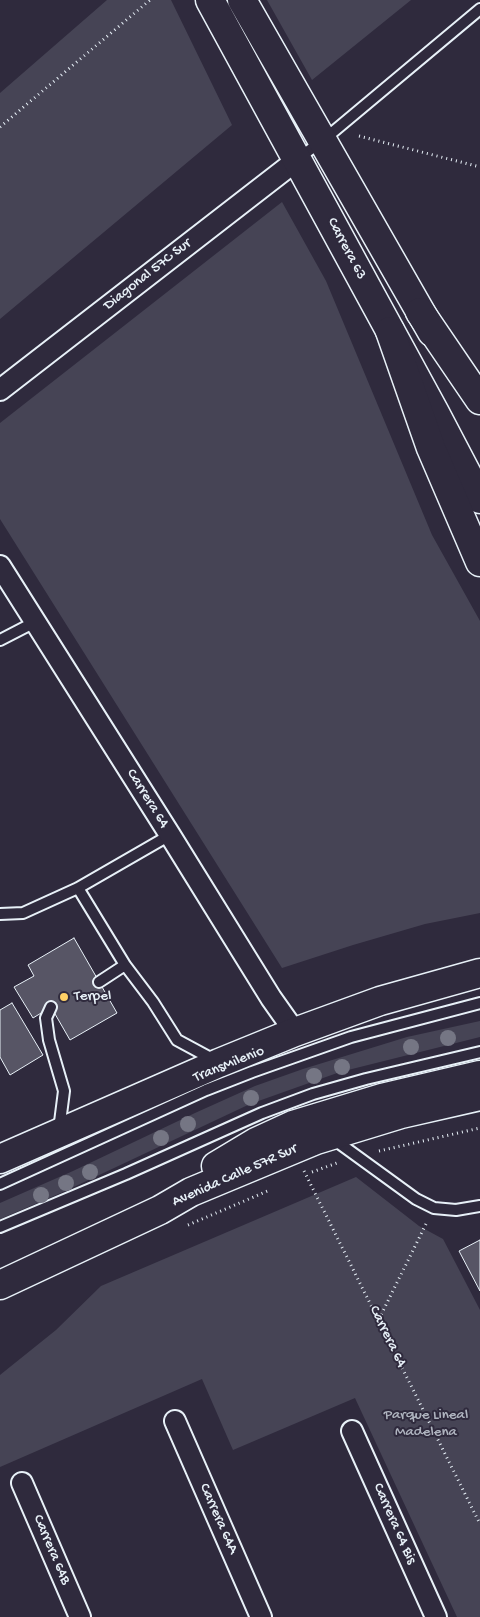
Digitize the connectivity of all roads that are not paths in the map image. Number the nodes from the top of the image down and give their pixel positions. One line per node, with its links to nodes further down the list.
1 (210, 0): 7 (main road, Carrera 63)
2 (242, 0): 6 (main road, Carrera 63)
3 (480, 9): 5 (lane)
4 (480, 16): 5 (lane)
5 (469, 18): 6 (lane)
6 (321, 142): 7 (lane); 8 (main road, Carrera 63)
7 (297, 160): 9 (main road, Carrera 63); 10 (street, Diagonal 57C Sur)
8 (420, 312): 11 (main road); 12 (main road, Carrera 63)
9 (390, 331): 13 (main road, Carrera 63); 14 (main road)
10 (0, 390)
11 (480, 400)
12 (480, 416)
13 (480, 499)
14 (480, 562)
15 (0, 566): 16 (street, Carrera 64)
16 (35, 622): 17 (lane); 18 (street, Carrera 64)
17 (0, 640)
18 (170, 835): 19 (lane); 26 (street, Carrera 64)
19 (78, 888): 20 (lane); 21 (lane)
20 (0, 914)
21 (125, 965): 23 (lane); 28 (lane)
22 (480, 972): 26 (main road)
23 (99, 982)
24 (480, 1003): 34 (lane, TransMilenio)
25 (52, 1007): 31 (lane)
26 (295, 1032): 28 (main road)
27 (480, 1052): 37 (lane)
28 (219, 1063): 31 (main road)
29 (480, 1075): 36 (main road)
30 (480, 1096): 32 (main road, Avenida Calle 57R Sur)
31 (58, 1133): 33 (main road)
32 (330, 1135): 35 (lane); 36 (main road, Avenida Calle 57R Sur)
33 (0, 1159)
34 (0, 1184)
35 (480, 1206)
36 (160, 1210): 38 (main road, Avenida Calle 57R Sur)
37 (0, 1227)
38 (0, 1285)
39 (175, 1421): 43 (street, Carrera 64A)
40 (352, 1431): 44 (street, Carrera 64 Bis)
41 (22, 1483): 42 (street, Carrera 64B)
42 (80, 1617)
43 (261, 1617)
44 (436, 1617)

